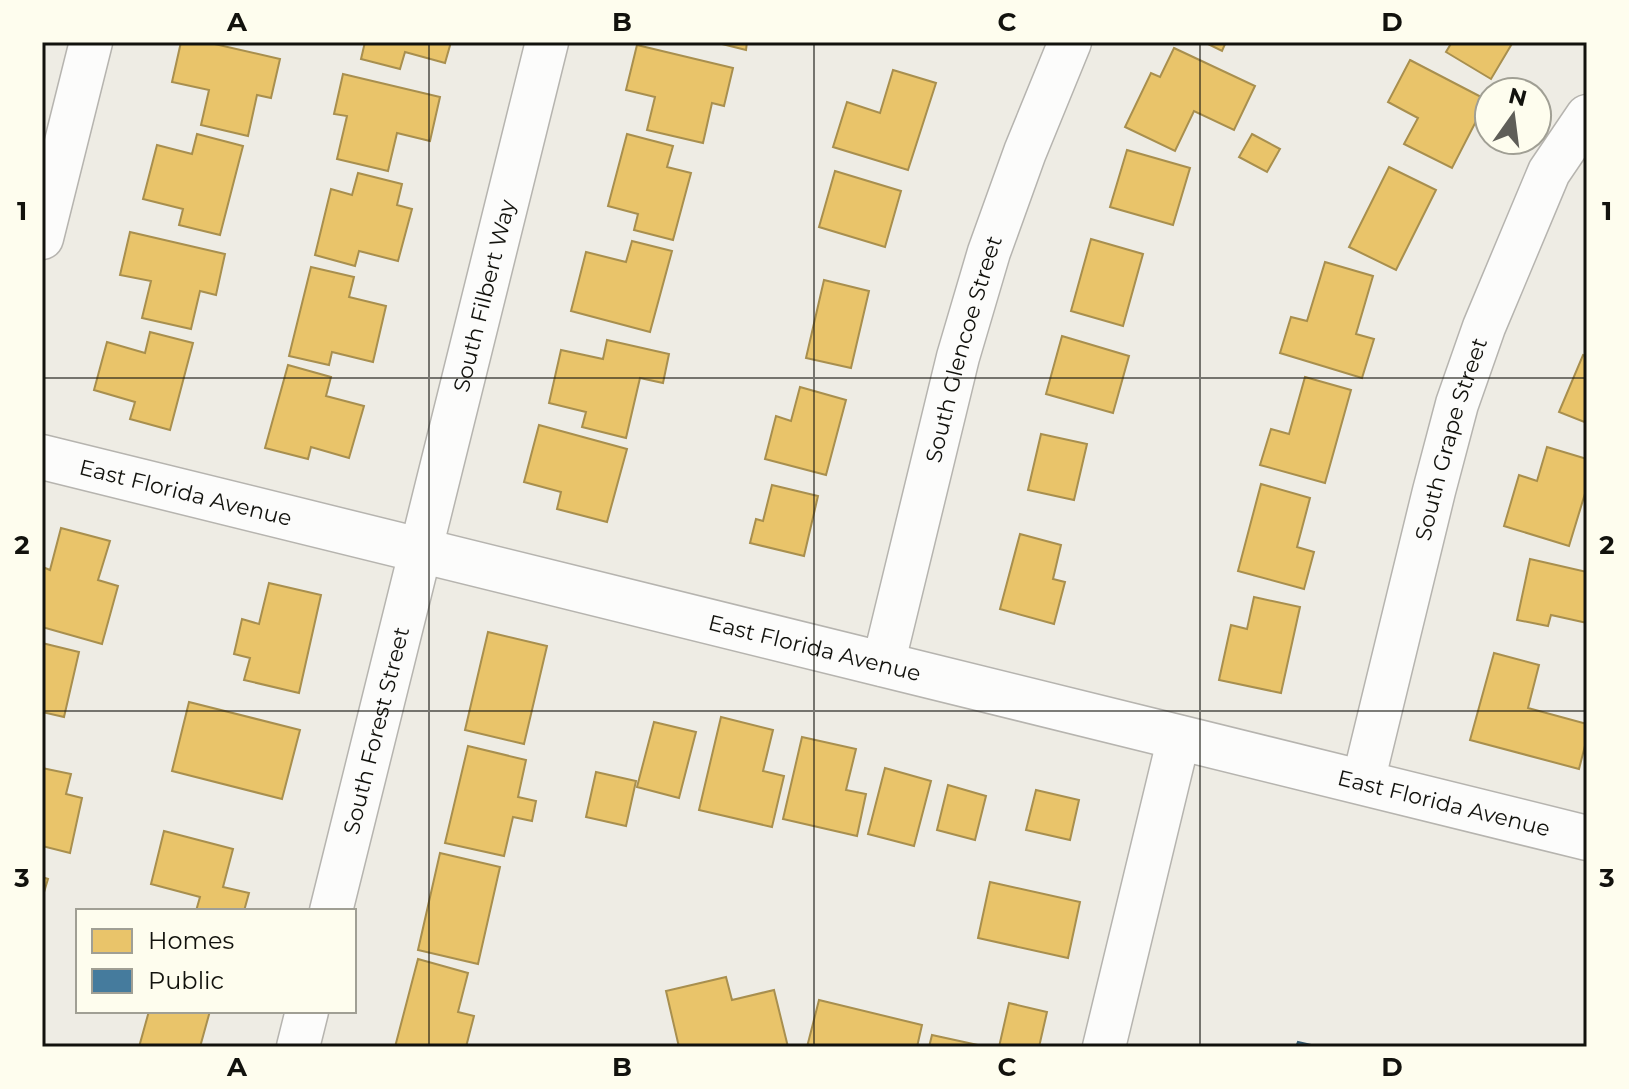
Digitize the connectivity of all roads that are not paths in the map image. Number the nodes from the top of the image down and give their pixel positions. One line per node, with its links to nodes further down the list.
1 (91, 42): 5 (street)
2 (547, 42): 7 (street, South Filbert Way)
3 (1070, 42): 8 (street, South Glencoe Street)
4 (1587, 116): 10 (street, South Grape Street)
5 (42, 238)
6 (42, 457): 7 (street, East Florida Avenue)
7 (421, 550): 8 (street, East Florida Avenue); 12 (street, South Forest Street)
8 (883, 665): 9 (street, East Florida Avenue)
9 (1179, 737): 10 (street, East Florida Avenue); 15 (street)
10 (1363, 782): 11 (street, East Florida Avenue)
11 (1587, 838)
12 (331, 909)
13 (306, 1013): 14 (street)
14 (298, 1047)
15 (1104, 1047)

